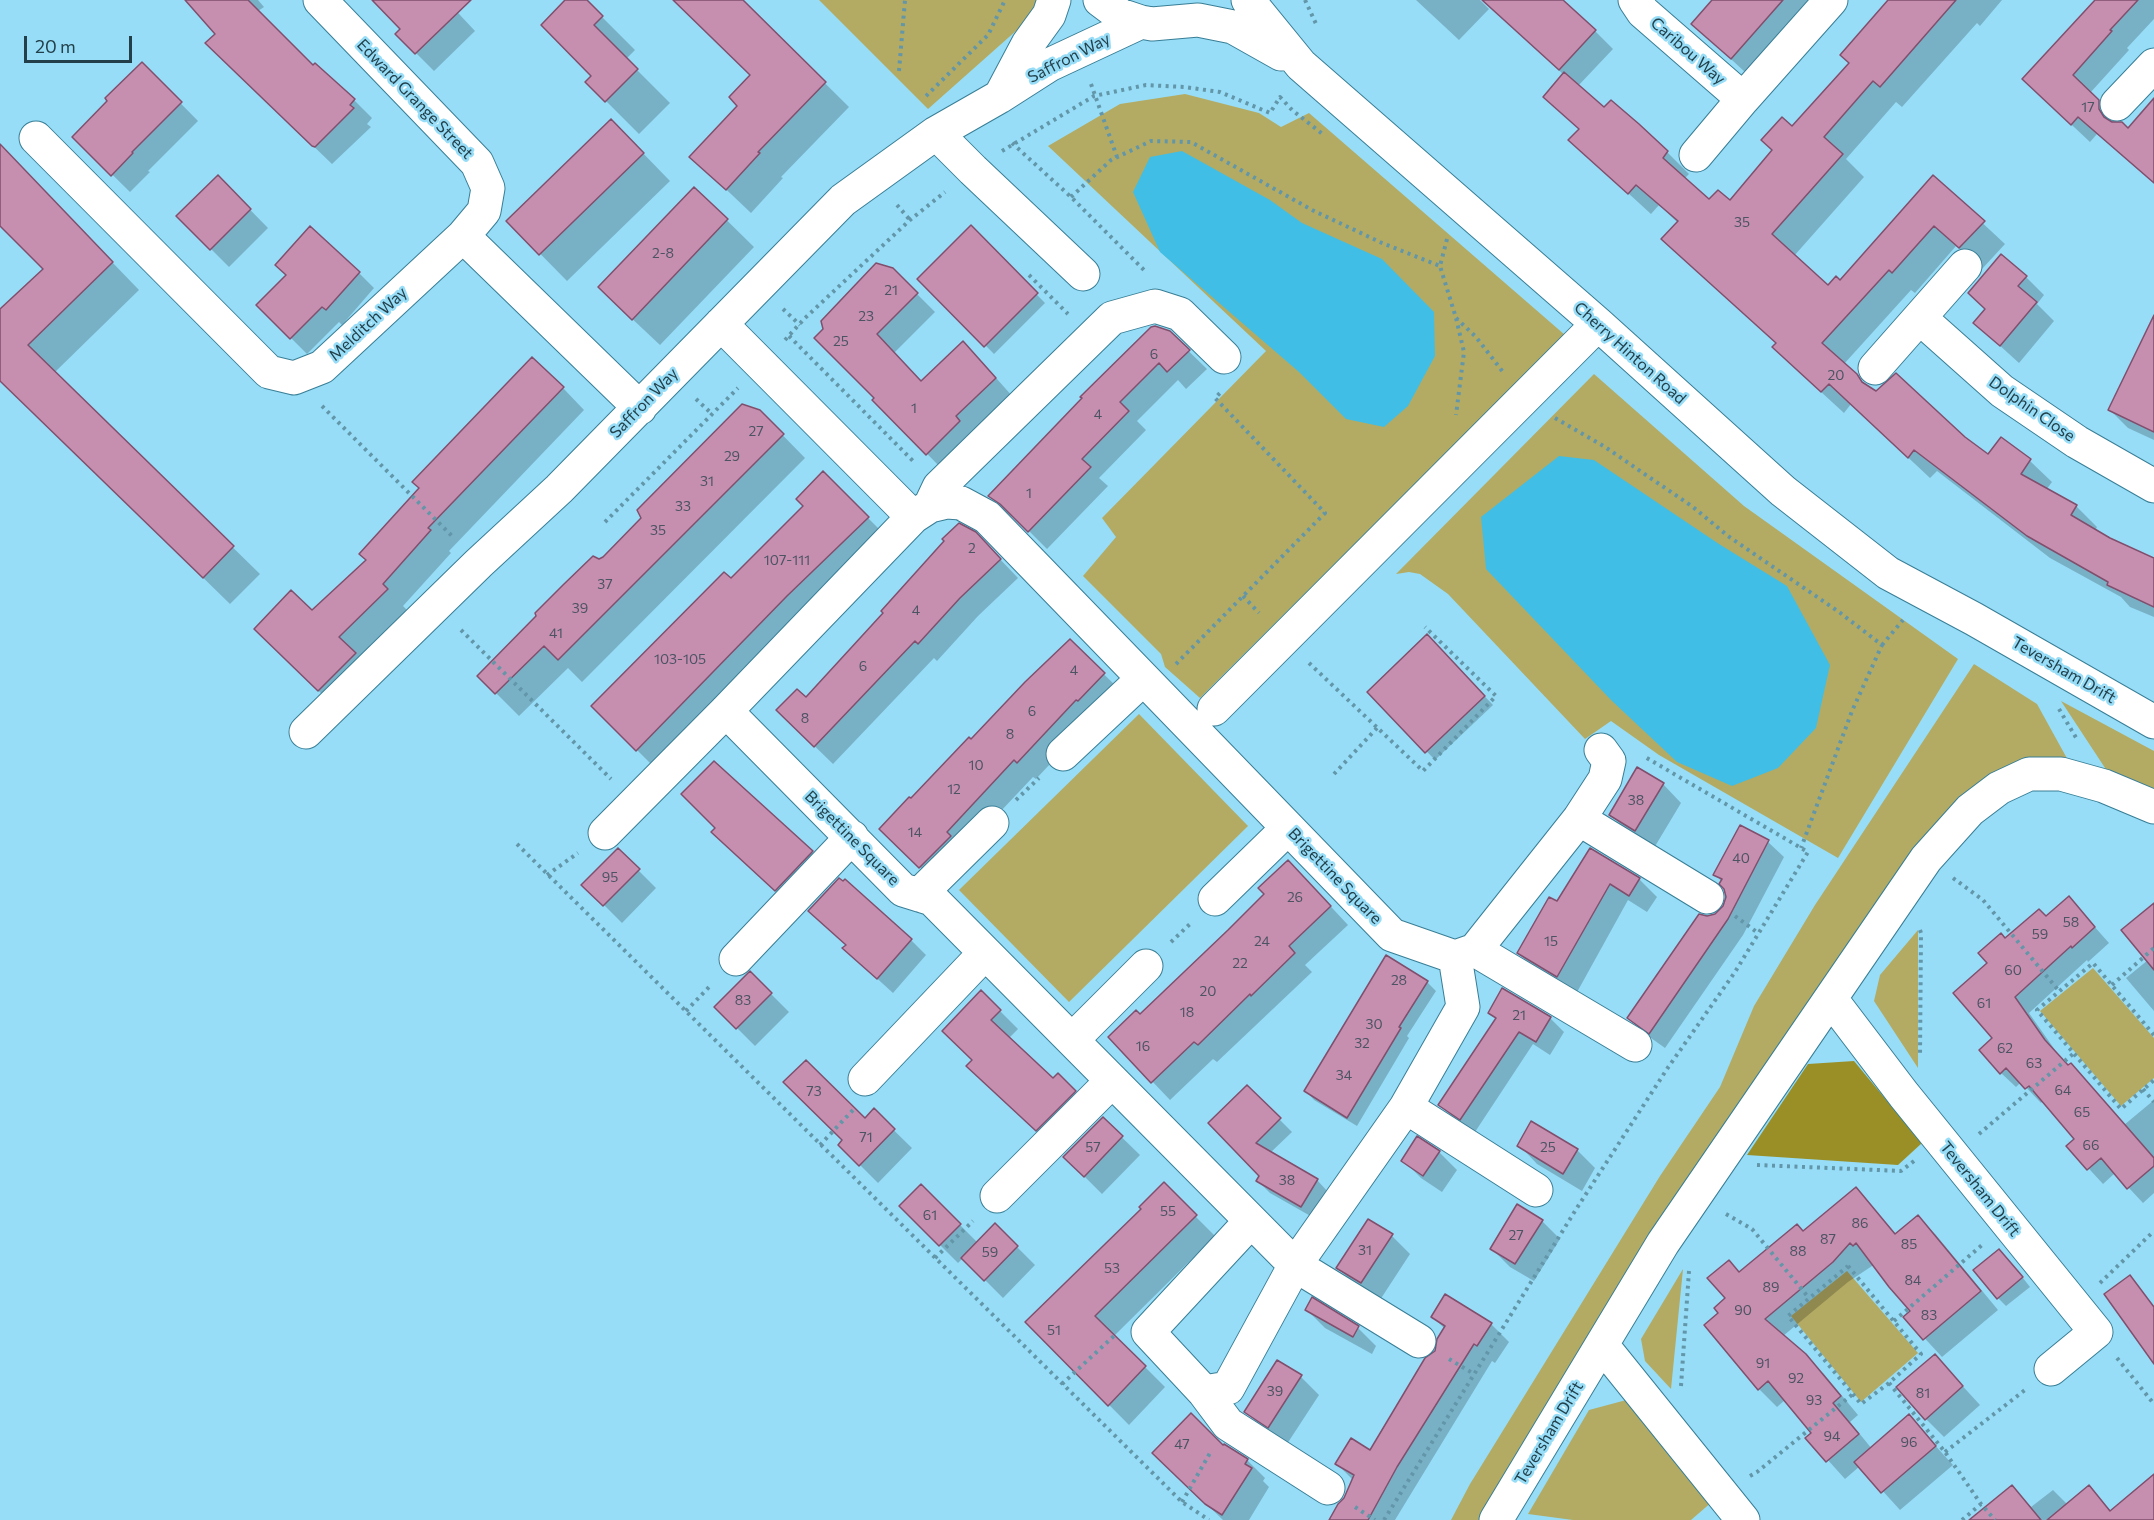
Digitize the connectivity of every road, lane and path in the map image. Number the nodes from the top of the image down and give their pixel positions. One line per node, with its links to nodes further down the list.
1 (321, 0): 27 (street, Edward Grange Street)
2 (905, 0): 13 (path)
3 (1005, 0): 17 (path)
4 (1054, 0): 15 (street, Saffron Way)
5 (1100, 0): 10 (street)
6 (1210, 0): 10 (street)
7 (1248, 0): 11 (street)
8 (1635, 0): 18 (street, Caribou Way)
9 (1831, 0): 18 (street)
10 (1146, 23): 11 (street); 15 (street, Saffron Way)
11 (1301, 65): 36 (street, Cherry Hinton Road)
12 (2154, 65): 19 (street)
13 (899, 72)
14 (1094, 96): 16 (path); 22 (path); 24 (path)
15 (999, 97): 20 (street, Saffron Way)
16 (1280, 97)
17 (923, 99)
18 (1743, 99): 23 (street)
19 (2117, 104)
20 (936, 133): 25 (street); 35 (street, Saffron Way)
21 (36, 138): 41 (street)
22 (1012, 143): 25 (path); 26 (path)
23 (1696, 155)
24 (1118, 157): 26 (path); 29 (path)
25 (973, 170): 31 (street); 37 (path)
26 (1071, 197): 32 (path)
27 (463, 236): 41 (street, Melditch Way); 43 (street)
28 (1447, 238): 29 (path)
29 (1440, 266): 33 (path)
30 (1965, 266): 34 (street)
31 (1083, 274)
32 (1180, 314): 38 (street); 46 (street)
33 (1456, 318): 42 (path); 44 (path)
34 (1920, 318): 40 (street); 45 (street, Dolphin Close)
35 (721, 324): 39 (street); 43 (street, Saffron Way)
36 (1598, 324): 42 (street); 52 (street, Cherry Hinton Road)
37 (789, 336): 39 (path); 46 (path)
38 (1224, 357): 49 (path)
39 (761, 365): 46 (street); 47 (path)
40 (1875, 368)
41 (294, 378): 48 (path)
42 (1523, 399): 44 (street); 55 (path)
43 (640, 408): 48 (street, Saffron Way)
44 (1464, 457): 54 (street)
45 (2154, 486)
46 (927, 503): 56 (street, Brigettine Square); 59 (street)
47 (605, 522)
48 (479, 563): 50 (street, Saffron Way)
49 (1243, 596): 54 (path); 56 (path)
50 (437, 606): 62 (street, Saffron Way); 67 (path)
51 (1909, 612): 55 (path)
52 (1974, 619): 60 (street, Teversham Drift)
53 (1425, 627): 61 (path)
54 (1284, 639): 58 (street); 61 (path)
55 (1882, 645): 75 (path)
56 (1157, 673): 63 (street); 71 (street, Brigettine Square)
57 (2058, 706): 66 (path)
58 (1214, 709)
59 (726, 711): 67 (street); 73 (street, Brigettine Square)
60 (2154, 722)
61 (1377, 728): 65 (path)
62 (306, 732)
63 (1063, 754): 70 (path)
64 (1605, 756): 69 (street); 75 (path)
65 (1334, 774)
66 (2104, 786): 68 (street, Teversham Drift); 76 (street, Teversham Drift)
67 (635, 803): 72 (street)
68 (2154, 807)
69 (1579, 819): 79 (street); 83 (street)
70 (992, 824): 77 (street)
71 (1288, 828): 80 (street); 83 (street, Brigettine Square)
72 (605, 833)
73 (852, 837): 77 (street, Brigettine Square); 84 (street)
74 (516, 844): 100 (path)
75 (1801, 848): 133 (path)
76 (1926, 859): 78 (street, Teversham Drift); 87 (path)
77 (919, 895): 82 (street, Brigettine Square)
78 (1900, 896): 88 (street, Teversham Drift); 97 (path)
79 (1707, 897)
80 (1215, 899): 85 (path)
81 (2154, 948): 86 (path)
82 (985, 953): 90 (street, Brigettine Square); 93 (street)
83 (1465, 953): 91 (street, Brigettine Square); 99 (street)
84 (736, 958)
85 (1146, 966): 90 (street)
86 (2112, 985): 87 (path); 89 (path)
87 (2059, 991): 92 (path)
88 (1831, 999): 97 (street, Teversham Drift); 102 (street, Teversham Drift)
89 (2154, 1035)
90 (1072, 1040): 95 (street, Brigettine Square)
91 (1635, 1045)
92 (2073, 1054): 96 (path); 101 (path)
93 (865, 1078): 100 (path)
94 (2154, 1080): 96 (path)
95 (1112, 1081): 104 (street); 106 (street, Brigettine Square)
96 (2143, 1089): 98 (path)
97 (1904, 1095): 101 (street, Teversham Drift)
98 (2154, 1102)
99 (1406, 1107): 103 (street); 111 (street)
100 (820, 1144): 110 (path)
101 (1947, 1148): 102 (path); 108 (street, Teversham Drift)
102 (1726, 1151): 105 (street, Teversham Drift)
103 (1536, 1190)
104 (997, 1196): 110 (path)
105 (1696, 1196): 109 (street, Teversham Drift); 112 (path)
106 (1251, 1221): 111 (street, Brigettine Square); 115 (street)
107 (2154, 1231): 113 (path)
108 (2016, 1233): 113 (street, Teversham Drift); 114 (path)
109 (1664, 1243): 118 (street, Teversham Drift); 125 (path)
110 (935, 1258): 121 (path)
111 (1295, 1266): 117 (street, Brigettine Square); 122 (street)
112 (1809, 1298): 114 (path); 123 (path)
113 (2076, 1307): 116 (street, Teversham Drift)
114 (1894, 1321): 120 (path)
115 (1148, 1332): 121 (path); 122 (street)
116 (2096, 1332): 119 (street); 124 (path)
117 (1419, 1341)
118 (1602, 1345): 125 (street); 134 (street, Teversham Drift)
119 (2051, 1369): 127 (path)
120 (1889, 1383): 123 (path); 127 (path)
121 (1062, 1384): 130 (path)
122 (1204, 1392): 126 (street)
123 (1853, 1394): 129 (path)
124 (2154, 1404)
125 (1662, 1420): 129 (street)
126 (1228, 1424): 128 (street); 130 (path)
127 (1945, 1452): 131 (path)
128 (1329, 1488)
129 (1718, 1490): 135 (street)
130 (1182, 1502): 132 (path)
131 (1981, 1504): 136 (path); 137 (path)
132 (1209, 1520)
133 (1384, 1520)
134 (1496, 1520)
135 (1743, 1520)
136 (1962, 1520)
137 (1995, 1520)

